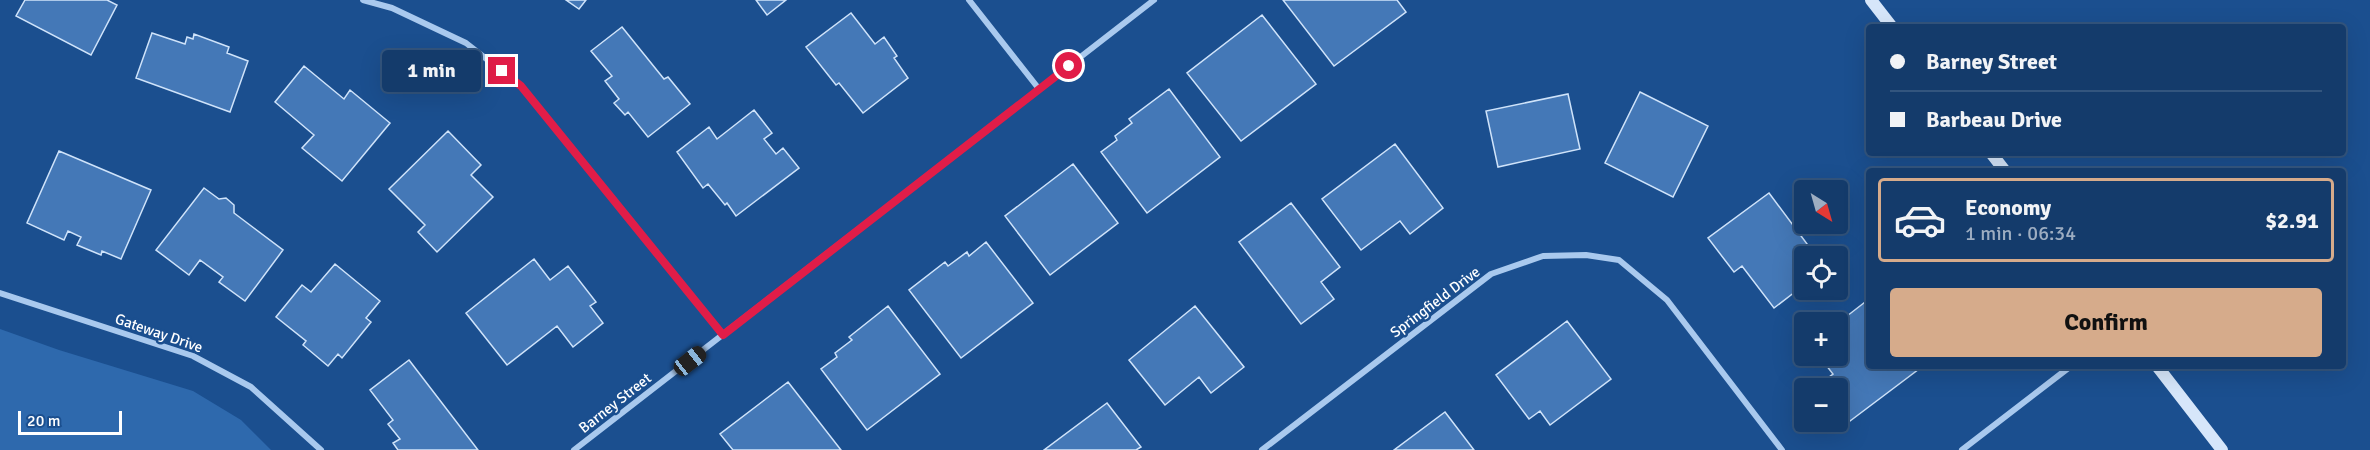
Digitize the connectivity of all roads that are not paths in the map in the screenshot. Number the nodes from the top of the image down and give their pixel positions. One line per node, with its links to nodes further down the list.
1 (363, 0): 10 (street)
2 (969, 0): 6 (street)
3 (1154, 0): 6 (street, Barney Street)
4 (1871, 0): 5 (main road)
5 (1890, 24)
6 (1039, 89): 10 (street, Barney Street)
7 (1992, 156): 8 (main road)
8 (2002, 168)
9 (0, 292): 13 (street, Gateway Drive)
10 (723, 335): 14 (street, Barney Street)
11 (2067, 369): 17 (street)
12 (2159, 369): 18 (main road)
13 (321, 450)
14 (574, 450)
15 (1262, 450): 16 (street, Springfield Drive)
16 (1782, 450)
17 (1962, 450)
18 (2222, 450)

